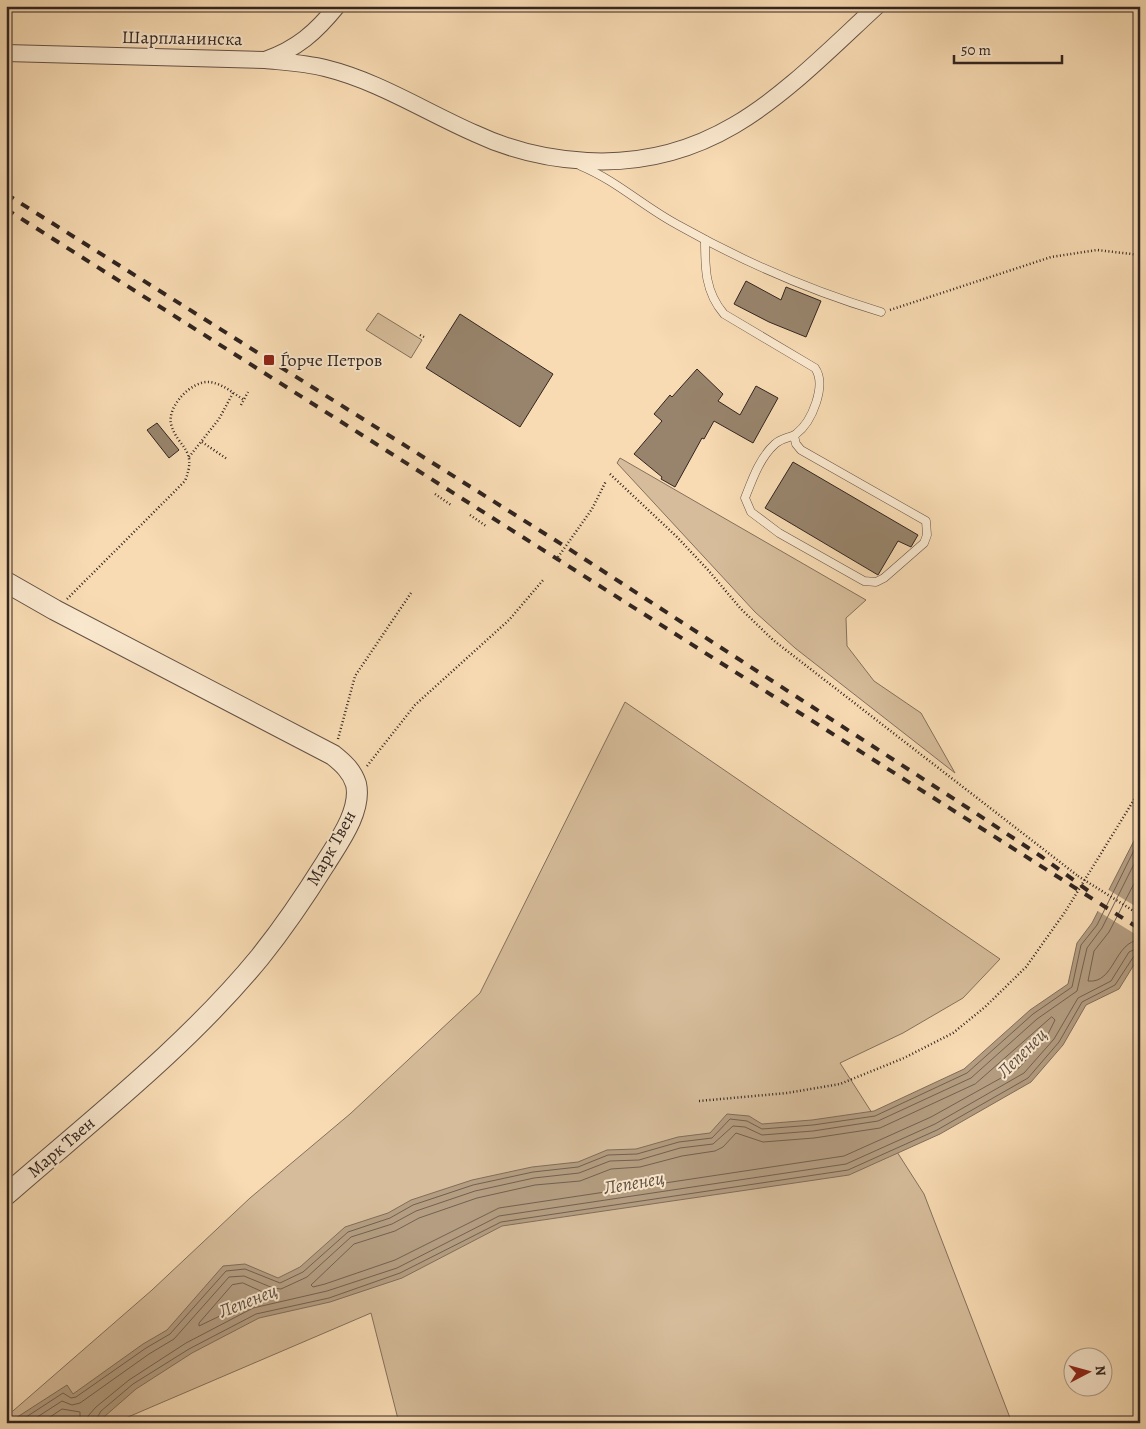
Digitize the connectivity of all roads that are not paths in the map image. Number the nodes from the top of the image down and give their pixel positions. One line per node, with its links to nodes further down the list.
1 (337, 6): 4 (street, Шарпланинска)
2 (877, 6): 5 (street)
3 (6, 53): 4 (street, Шарпланинска)
4 (265, 60): 5 (street)
5 (568, 160): 6 (lane)
6 (705, 240): 7 (lane); 8 (lane)
7 (881, 312)
8 (794, 436): 8 (lane)
9 (6, 582): 10 (street, Марк Твен)
10 (6, 1195)

